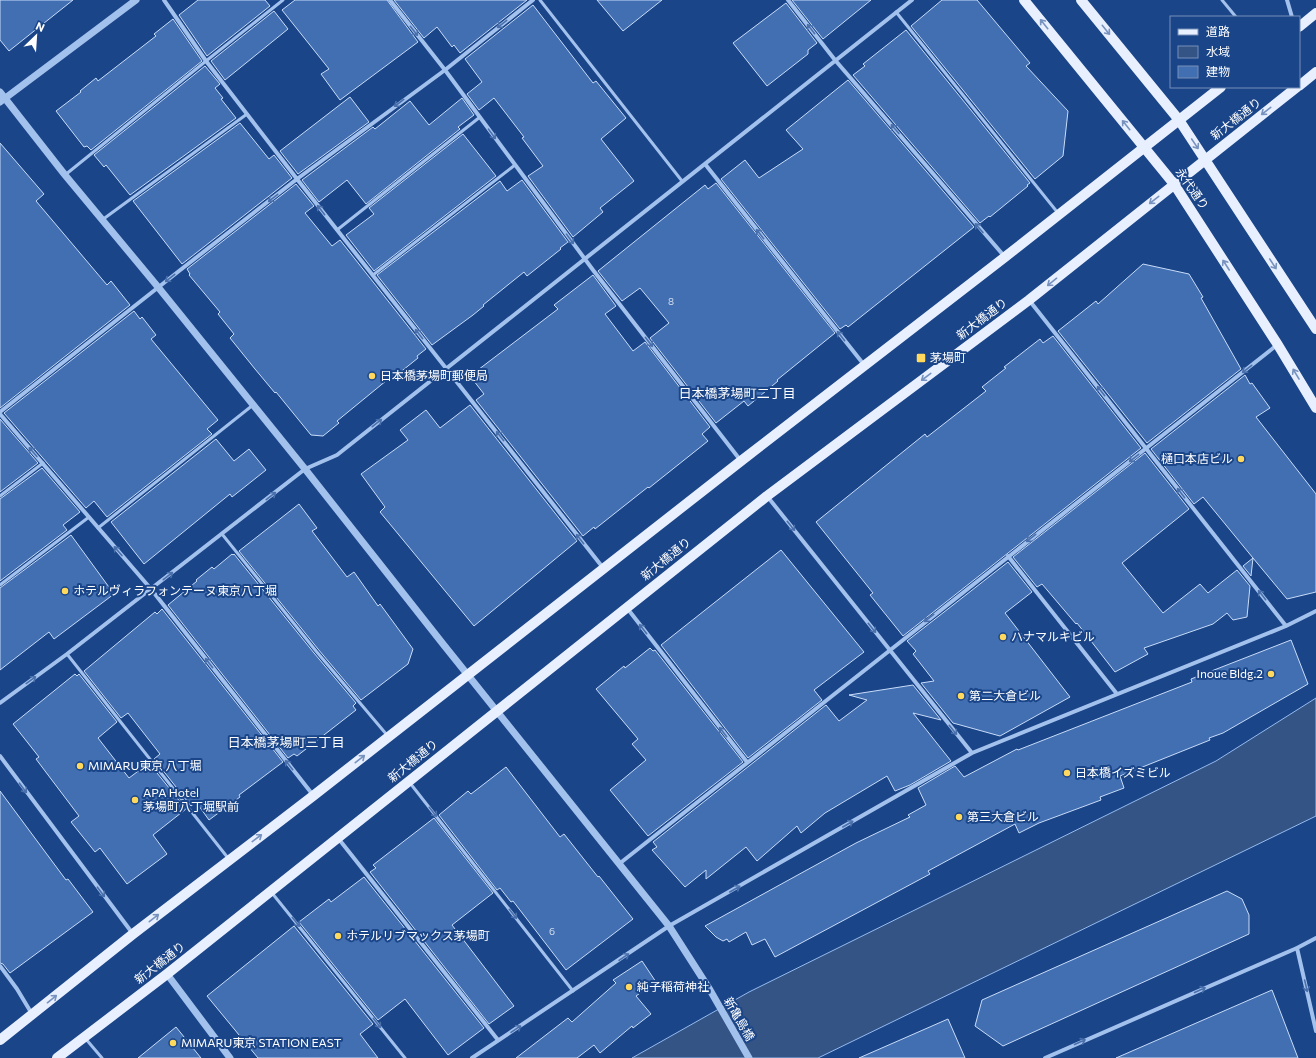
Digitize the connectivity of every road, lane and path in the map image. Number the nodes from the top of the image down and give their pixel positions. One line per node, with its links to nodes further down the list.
1 (136, 0): 26 (street)
2 (164, 0): 18 (street)
3 (283, 0): 18 (lane)
4 (390, 0): 20 (street, one-way to 20)
5 (533, 0): 20 (street, one-way to 20)
6 (540, 0): 36 (lane)
7 (788, 0): 19 (street, one-way to 7)
8 (912, 0): 13 (street)
9 (1024, 0): 30 (main road, 永代通り, one-way to 9)
10 (1081, 0): 29 (main road, one-way to 29)
11 (1222, 0): 15 (lane)
12 (1287, 0): 16 (street)
13 (896, 12): 19 (street); 38 (lane)
14 (1316, 14): 17 (main road)
15 (1235, 16)
16 (1292, 16)
17 (1300, 26)
18 (206, 60): 27 (street); 34 (lane)
19 (835, 60): 32 (street); 41 (street, one-way to 19)
20 (445, 70): 28 (street); 35 (street, one-way to 35)
21 (1316, 72): 22 (main road, 新大橋通り)
22 (1300, 84)
23 (1220, 88): 29 (main road)
24 (1295, 88): 31 (main road, 新大橋通り, one-way to 31)
25 (0, 92): 26 (street, 新亀島橋)
26 (2, 100): 34 (street, 新亀島橋)
27 (247, 114): 35 (street); 39 (lane)
28 (480, 117): 33 (street, one-way to 33); 40 (lane)
29 (1179, 120): 30 (main road); 31 (main road, one-way to 31)
30 (1144, 147): 37 (main road, 永代通り); 38 (main road)
31 (1205, 159): 37 (main road, 新大橋通り); 46 (main road, one-way to 46)
32 (705, 164): 36 (street); 48 (street, one-way to 32)
33 (515, 165): 42 (street, one-way to 42); 43 (lane)
34 (65, 175): 39 (street, 新亀島橋)
35 (297, 179): 40 (street, one-way to 35); 44 (street, one-way to 44)
36 (682, 181): 42 (street)
37 (1174, 184): 45 (main road, 新大橋通り, one-way to 45); 47 (main road, 永代通り, one-way to 37)
38 (1059, 214): 41 (main road)
39 (102, 220): 44 (street, 新亀島橋)
40 (337, 230): 43 (street)
41 (1005, 257): 48 (main road)
42 (584, 259): 49 (street); 54 (street, one-way to 54)
43 (373, 275): 49 (street, one-way to 43)
44 (158, 287): 50 (street, 新亀島橋); 52 (street)
45 (1029, 300): 53 (street, one-way to 45); 58 (main road, 新大橋通り, one-way to 58)
46 (1316, 329)
47 (1278, 345): 51 (main road, 永代通り, one-way to 47); 53 (street, one-way to 53)
48 (865, 366): 54 (main road)
49 (446, 368): 56 (street, one-way to 49); 63 (street, one-way to 49)
50 (254, 405): 56 (street, 新亀島橋); 60 (lane)
51 (1316, 408)
52 (0, 413): 55 (street, one-way to 52)
53 (1146, 449): 62 (street, one-way to 62); 68 (street, one-way to 53)
54 (741, 461): 63 (main road)
55 (43, 463): 57 (lane); 59 (street)
56 (305, 469): 61 (street, one-way to 56); 71 (street, 新亀島橋)
57 (0, 496)
58 (766, 496): 66 (main road, 新大橋通り); 69 (street, one-way to 69)
59 (89, 517): 60 (street); 64 (lane)
60 (98, 528): 65 (street, one-way to 60)
61 (222, 534): 65 (street, one-way to 61); 75 (lane)
62 (1008, 556): 69 (street, one-way to 69); 72 (street)
63 (604, 569): 71 (main road)
64 (0, 585)
65 (151, 589): 70 (street); 80 (street, one-way to 65)
66 (626, 608): 74 (main road, 新大橋通り); 78 (street, one-way to 66)
67 (1316, 611): 68 (street)
68 (1286, 626): 72 (street)
69 (889, 650): 76 (street, one-way to 76); 78 (street)
70 (67, 654): 73 (street, one-way to 70); 82 (lane)
71 (468, 674): 74 (street, 新亀島橋); 75 (main road)
72 (1117, 694): 76 (street)
73 (0, 703)
74 (497, 711): 79 (main road, 新大橋通り); 83 (street, 新亀島橋)
75 (389, 737): 80 (main road, one-way to 75)
76 (972, 753): 85 (street, one-way to 76)
77 (0, 756): 86 (street, one-way to 86)
78 (747, 762): 83 (street)
79 (409, 781): 81 (main road, 新大橋通り); 91 (lane, one-way to 91)
80 (313, 796): 82 (main road, one-way to 80)
81 (338, 838): 84 (main road, 新大橋通り); 96 (street)
82 (229, 860): 86 (main road, one-way to 82)
83 (619, 864): 85 (street, 新亀島橋)
84 (271, 891): 90 (main road, 新大橋通り); 100 (lane, one-way to 100)
85 (670, 926): 91 (street, one-way to 85); 102 (street, 新亀島橋)
86 (133, 934): 92 (main road, one-way to 86)
87 (1316, 938): 88 (street)
88 (1297, 948): 93 (street, one-way to 93); 103 (street, one-way to 88)
89 (0, 966): 92 (street)
90 (167, 974): 94 (main road, 新大橋通り); 99 (street)
91 (573, 991): 96 (street, one-way to 91)
92 (32, 1015): 95 (main road)
93 (1316, 1031)
94 (84, 1037): 97 (main road, 新大橋通り); 98 (lane)
95 (0, 1040)
96 (498, 1040): 101 (street)
97 (57, 1058)
98 (102, 1058)
99 (230, 1058)
100 (405, 1058)
101 (472, 1058)
102 (749, 1058)
103 (1045, 1058)

